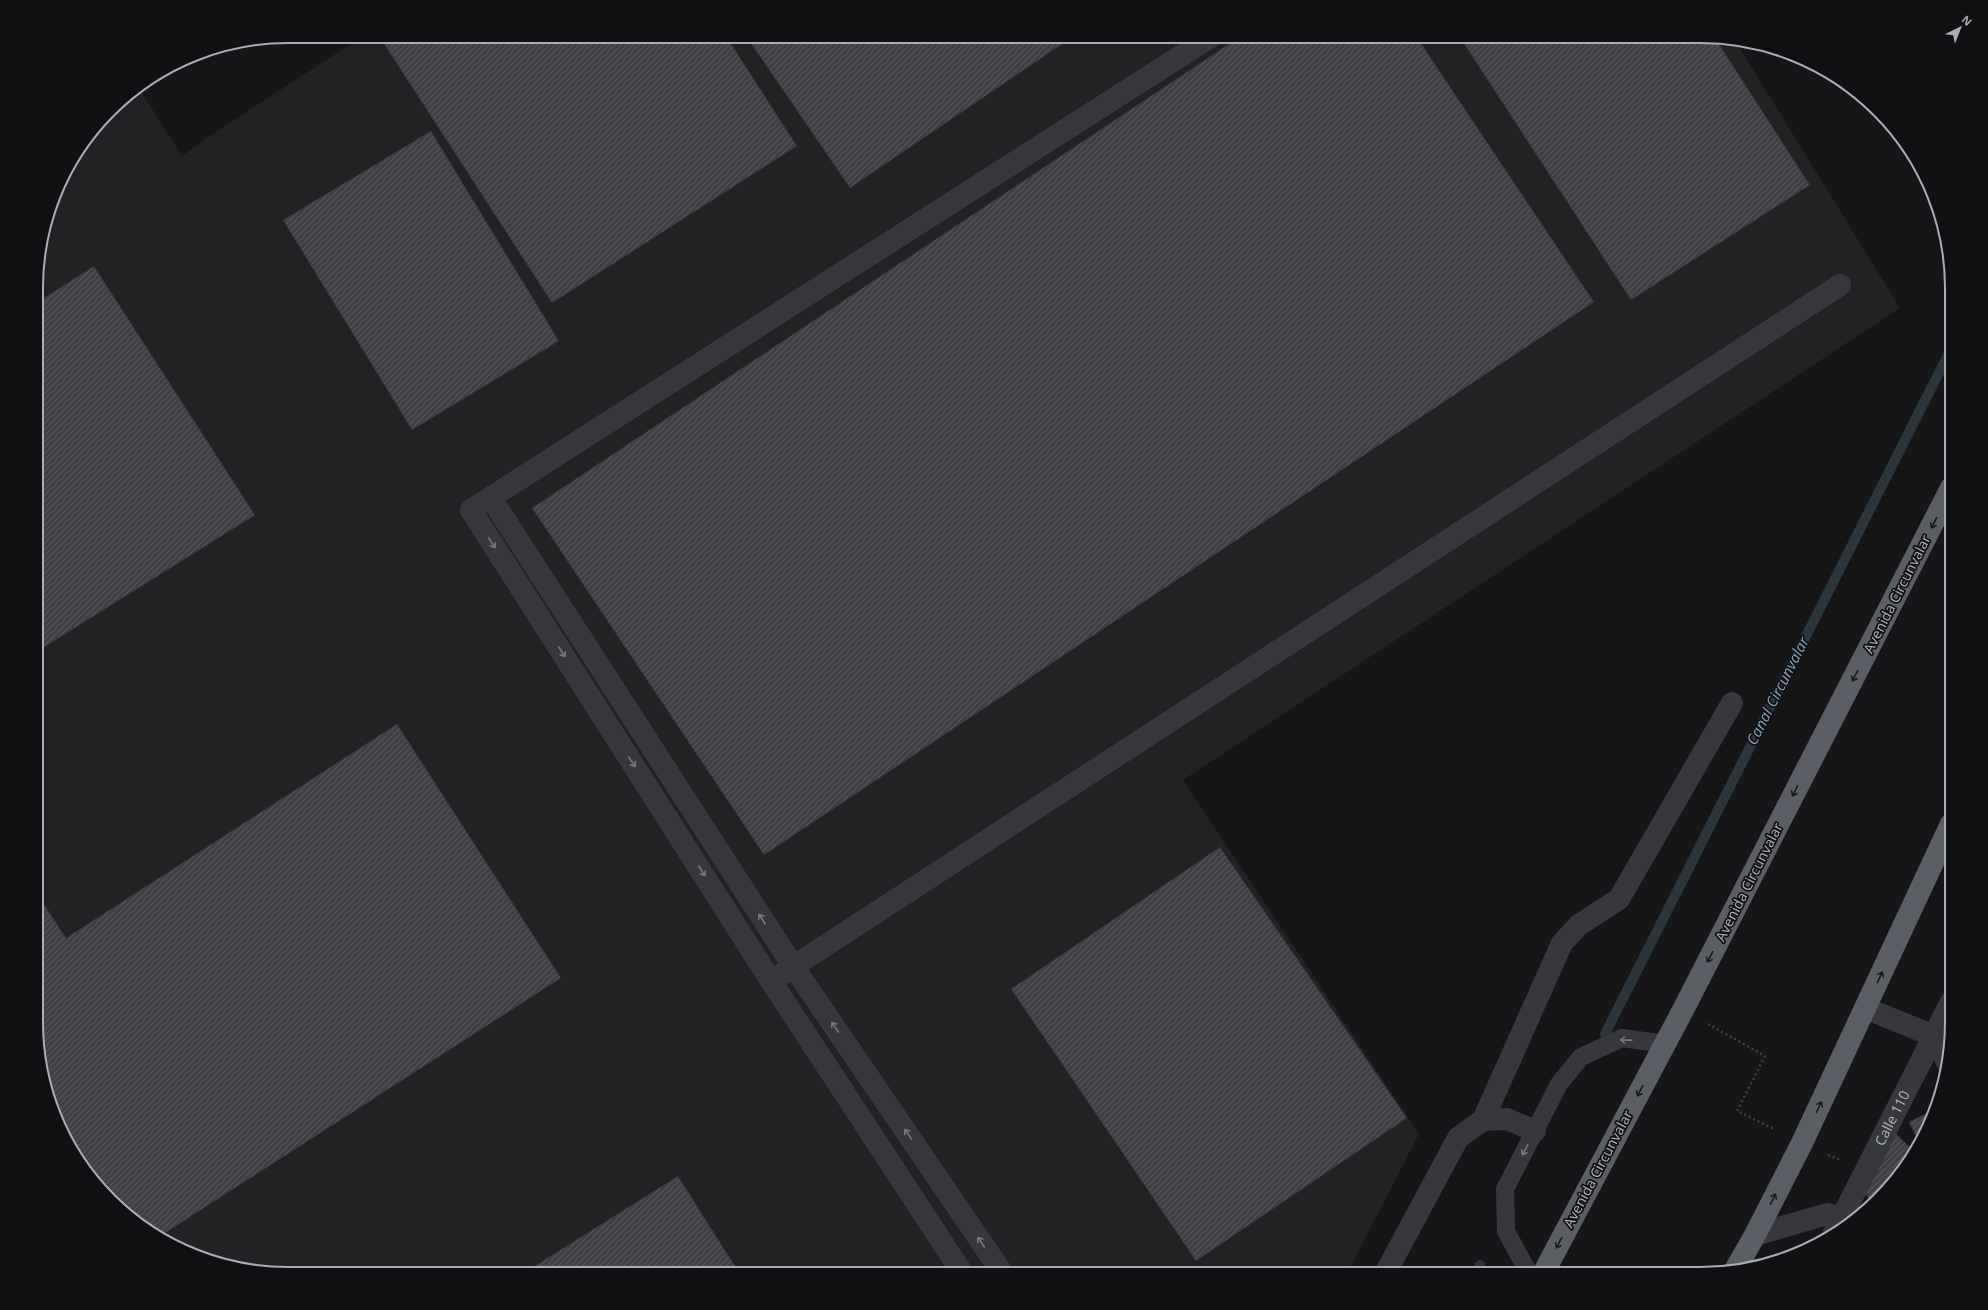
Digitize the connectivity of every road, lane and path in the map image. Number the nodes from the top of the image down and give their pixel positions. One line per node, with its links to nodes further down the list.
1 (1201, 43): 3 (street)
2 (1840, 285): 7 (street)
3 (491, 498): 7 (street, one-way to 3); 8 (street, one-way to 8)
4 (1945, 502): 10 (highway, Avenida Circunvalar, one-way to 10)
5 (1732, 703): 15 (street)
6 (1945, 839): 9 (highway, one-way to 6)
7 (793, 966): 8 (street); 24 (street, one-way to 7)
8 (772, 981): 23 (street)
9 (1865, 1008): 12 (street); 17 (highway, one-way to 9)
10 (1683, 1010): 13 (highway, Avenida Circunvalar); 17 (path)
11 (1945, 1015): 12 (street, Calle 110)
12 (1934, 1036): 14 (street); 18 (street, Calle 110)
13 (1665, 1044): 16 (lane, one-way to 16); 27 (highway, Avenida Circunvalar, one-way to 27)
14 (1943, 1054)
15 (1483, 1120): 16 (street); 25 (street)
16 (1535, 1131): 26 (lane, one-way to 26)
17 (1802, 1143): 18 (path); 21 (highway, one-way to 17)
18 (1866, 1173): 19 (street, Calle 110)
19 (1845, 1219)
20 (1840, 1223): 21 (street)
21 (1755, 1235): 22 (highway)
22 (1739, 1264)
23 (958, 1267)
24 (998, 1267)
25 (1389, 1267)
26 (1525, 1267)
27 (1546, 1267)

